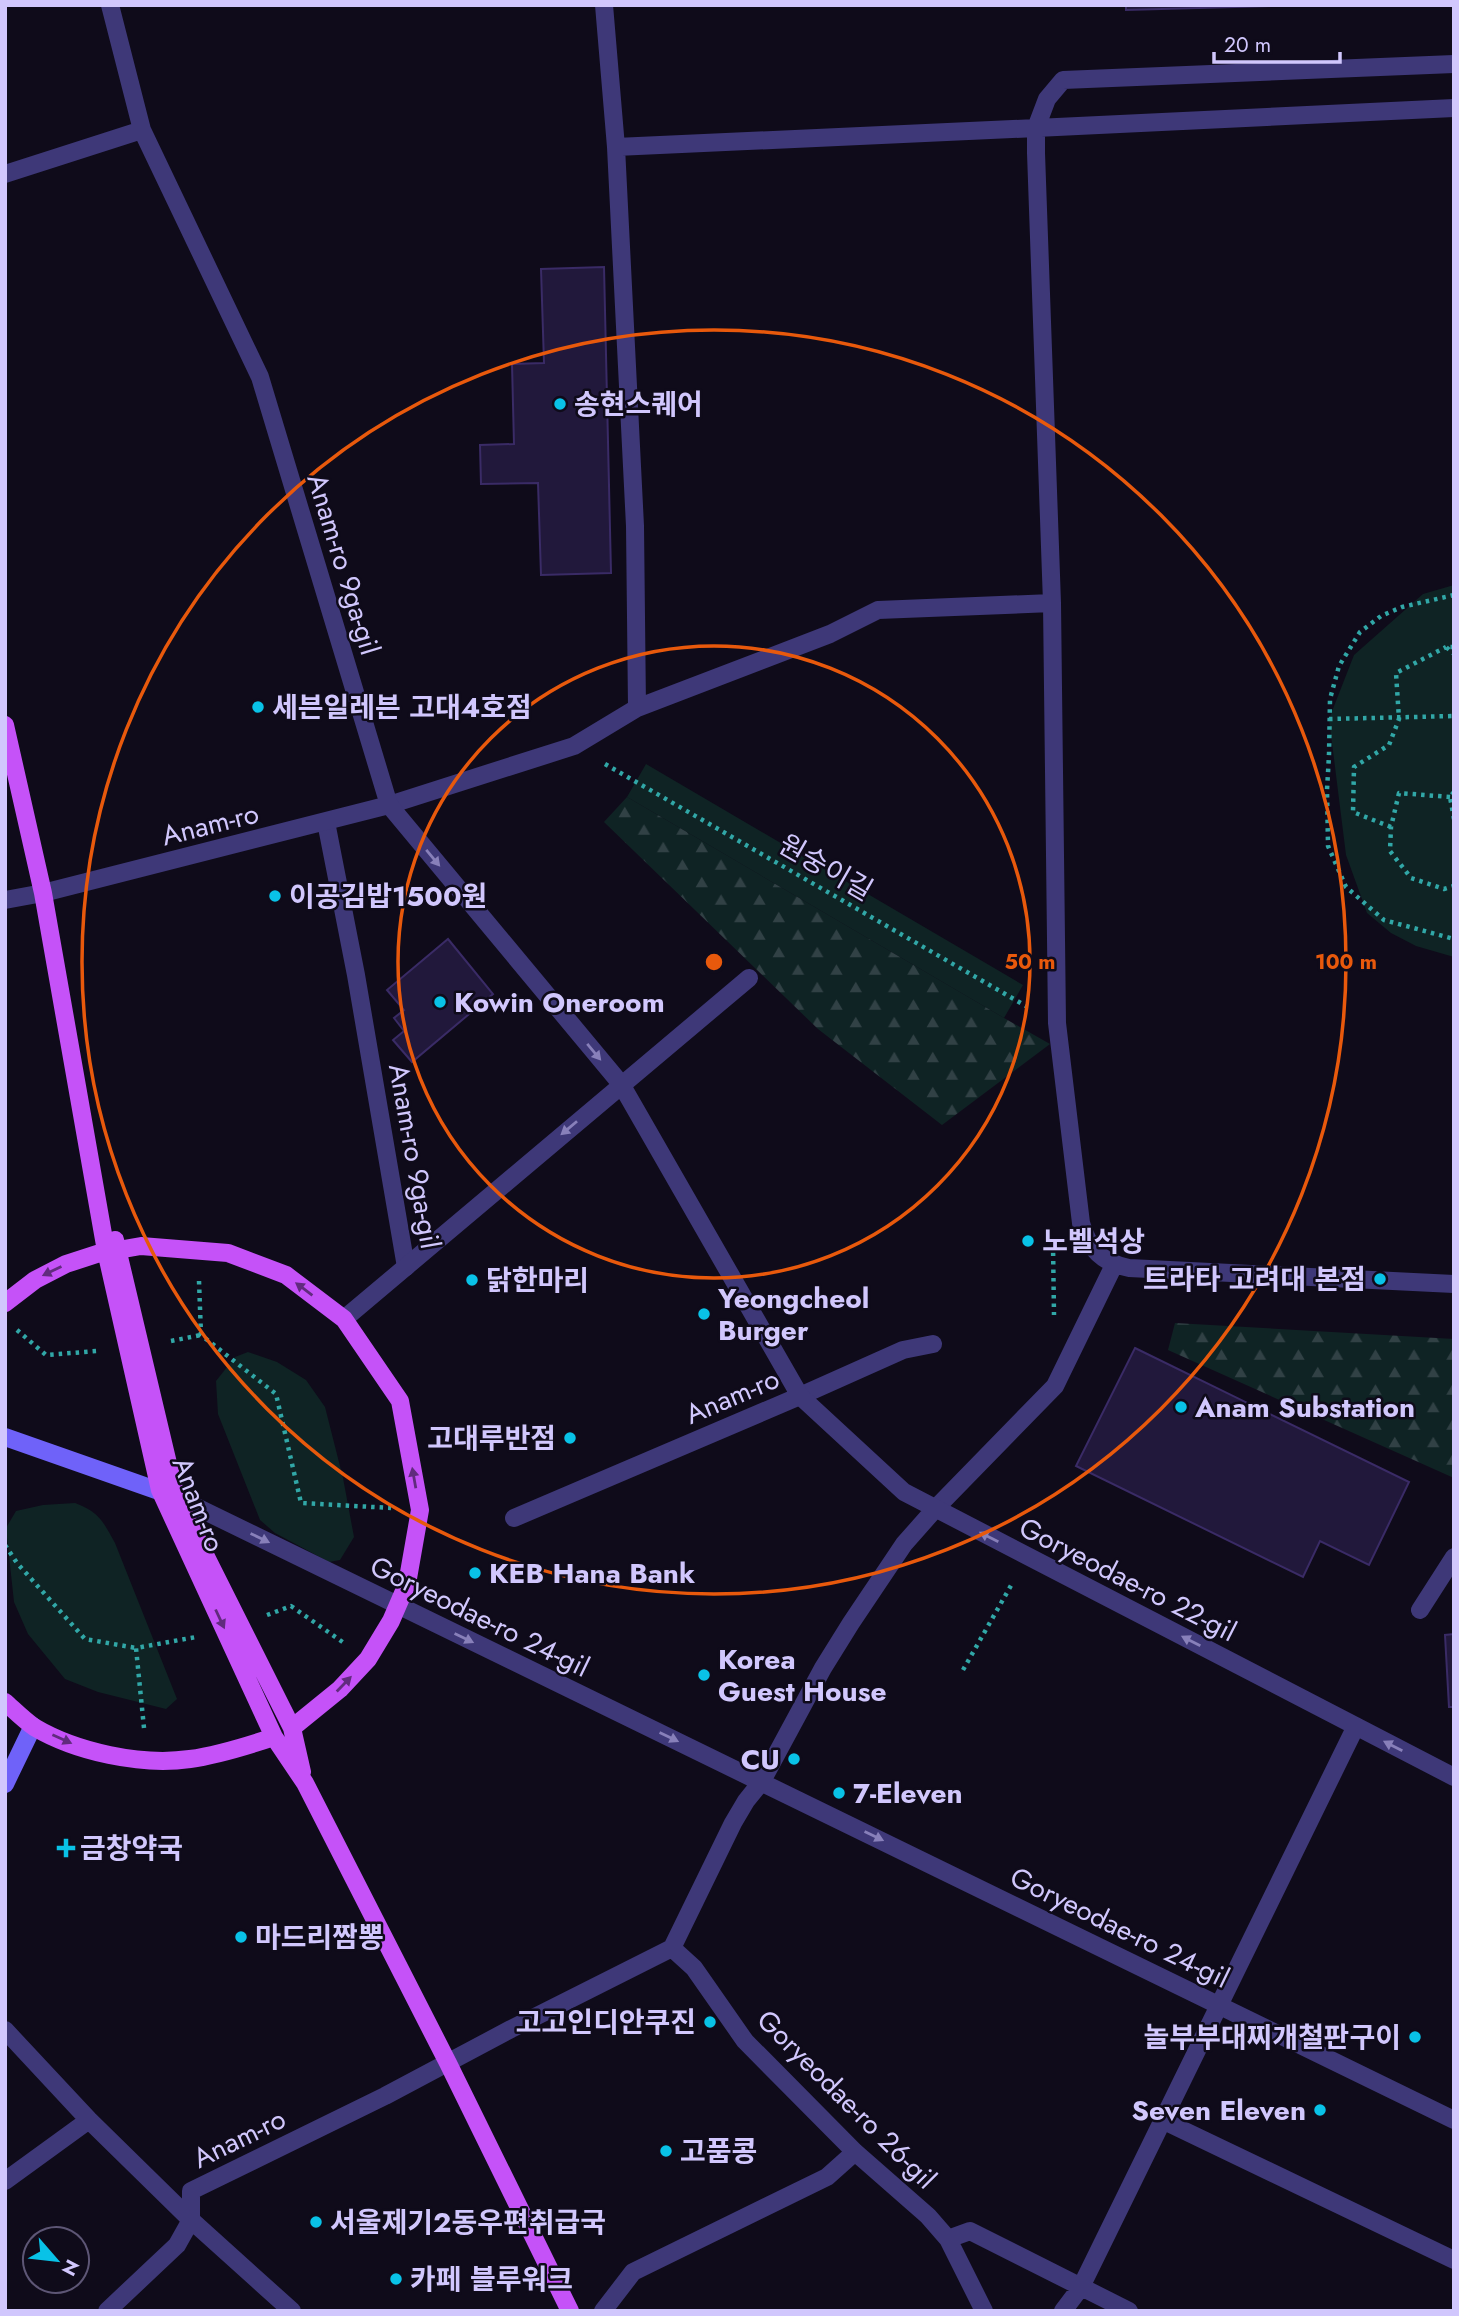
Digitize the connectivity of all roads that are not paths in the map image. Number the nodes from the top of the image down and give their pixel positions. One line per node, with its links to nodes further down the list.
1 (110, 5): 6 (street, Anam-ro 9ga-gil)
2 (604, 5): 7 (street)
3 (1454, 64): 5 (street)
4 (1454, 108): 5 (street)
5 (1036, 128): 7 (street); 9 (street)
6 (142, 130): 8 (street); 12 (street, Anam-ro 9ga-gil)
7 (616, 147): 10 (street)
8 (5, 174)
9 (1052, 603): 10 (street, Anam-ro); 19 (street)
10 (637, 708): 12 (street, Anam-ro)
11 (5, 725): 14 (main road, Anam-ro)
12 (389, 805): 13 (street, Anam-ro); 17 (street, Anam-ro 9ga-gil, one-way to 17)
13 (326, 822): 14 (street, Anam-ro); 20 (street, Anam-ro 9ga-gil)
14 (43, 893): 15 (street); 18 (main road, Anam-ro)
15 (5, 900)
16 (749, 978): 17 (street, Anam-ro 9ga-gil)
17 (621, 1084): 20 (street, Anam-ro 9ga-gil, one-way to 20); 25 (street, Anam-ro 9ga-gil)
18 (112, 1250): 22 (main road, one-way to 22); 23 (main road, one-way to 18); 27 (main road, Anam-ro)
19 (1114, 1265): 21 (street); 28 (street)
20 (406, 1267): 23 (street)
21 (1454, 1284)
22 (5, 1303)
23 (344, 1319): 31 (main road, one-way to 23)
24 (933, 1344): 25 (street, Anam-ro)
25 (800, 1396): 28 (street, Goryeodae-ro 22-gil); 29 (street, Anam-ro)
26 (5, 1437): 27 (main road)
27 (168, 1494): 31 (street, Goryeodae-ro 24-gil, one-way to 31); 36 (main road, Anam-ro); 37 (main road, Anam-ro, one-way to 37)
28 (935, 1509): 35 (street, Goryeodae-ro 22-gil, one-way to 28); 39 (street)
29 (514, 1518)
30 (1454, 1557): 32 (street)
31 (398, 1605): 36 (main road, one-way to 31); 39 (street, Goryeodae-ro 24-gil, one-way to 39)
32 (1420, 1610)
33 (5, 1702): 34 (main road)
34 (33, 1726): 37 (main road, one-way to 37); 41 (main road)
35 (1356, 1726): 38 (street, Goryeodae-ro 22-gil, one-way to 35); 43 (street)
36 (292, 1728): 40 (main road, Anam-ro)
37 (274, 1738): 40 (main road, Anam-ro)
38 (1454, 1777)
39 (762, 1782): 42 (street); 43 (street, Goryeodae-ro 24-gil, one-way to 43)
40 (304, 1783): 45 (main road, Anam-ro)
41 (5, 1784)
42 (672, 1948): 45 (street, Anam-ro); 49 (street, Goryeodae-ro 26-gil)
43 (1219, 2005): 47 (street, Goryeodae-ro 24-gil); 48 (street)
44 (5, 2030): 46 (street)
45 (448, 2063): 51 (street, Anam-ro); 57 (main road, Anam-ro)
46 (89, 2120): 50 (street); 51 (street)
47 (1454, 2120)
48 (1164, 2121): 53 (street); 54 (street)
49 (855, 2152): 52 (street, Goryeodae-ro 26-gil); 58 (street)
50 (5, 2181)
51 (191, 2220): 55 (street, Anam-ro); 56 (street)
52 (948, 2239): 54 (street); 59 (street, Goryeodae-ro 26-gil)
53 (1454, 2260)
54 (1081, 2287): 60 (street); 61 (street)
55 (107, 2311)
56 (292, 2311)
57 (570, 2311)
58 (603, 2311)
59 (984, 2311)
60 (1063, 2311)
61 (1129, 2311)

